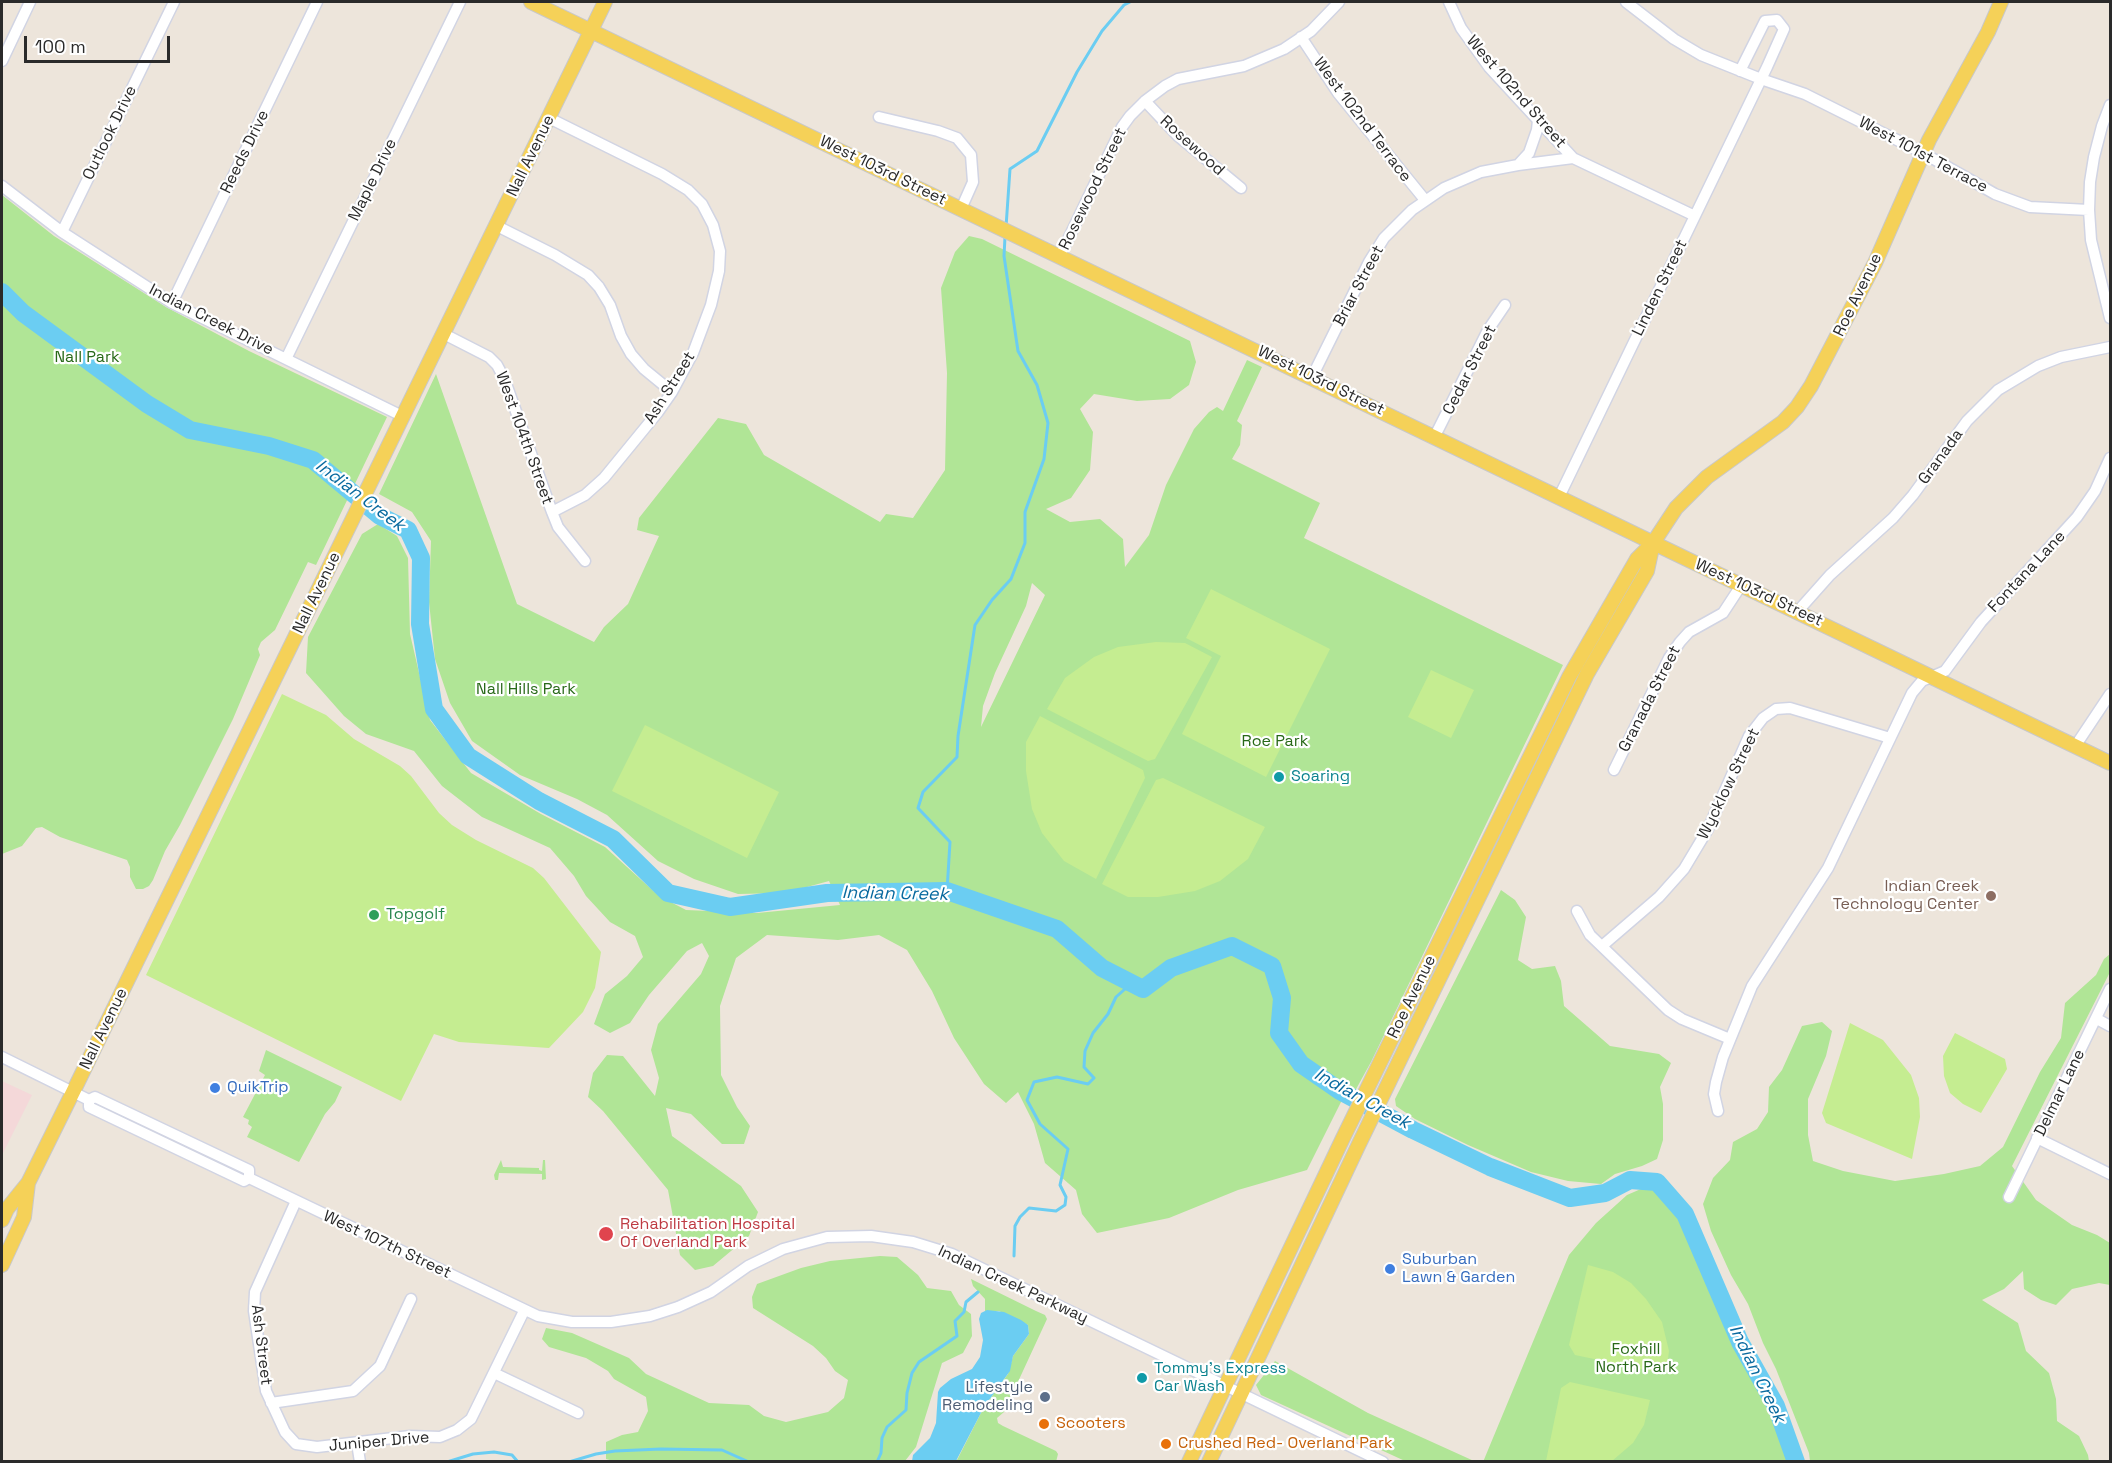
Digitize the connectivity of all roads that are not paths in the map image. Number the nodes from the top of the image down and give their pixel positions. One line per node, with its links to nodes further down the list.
1 (30, 2): 13 (street)
2 (174, 2): 31 (street, Outlook Drive)
3 (317, 2): 33 (street, Reeds Drive)
4 (460, 2): 38 (street, Maple Drive)
5 (531, 2): 11 (main road, West 103rd Street)
6 (605, 2): 11 (main road, Nall Avenue)
7 (1339, 2): 12 (street, Rosewood Street)
8 (1449, 2): 20 (street, West 102nd Street)
9 (1626, 2): 14 (street, West 101st Terrace)
10 (2001, 2): 21 (main road, Roe Avenue)
11 (591, 31): 19 (main road, Nall Avenue); 28 (main road, West 103rd Street)
12 (1301, 37): 16 (street, Rosewood Street); 26 (street, West 102nd Terrace)
13 (2, 61)
14 (1740, 71): 15 (street, West 101st Terrace); 15 (street)
15 (1761, 79): 21 (street, West 101st Terrace); 29 (street, Linden Street)
16 (1145, 101): 25 (street, Rosewood); 32 (street, Rosewood Street)
17 (2110, 105): 27 (street)
18 (879, 117): 28 (street)
19 (549, 118): 30 (main road, Nall Avenue); 40 (street, Ash Street)
20 (1538, 120): 22 (street, West 102nd Street); 23 (street)
21 (1923, 153): 27 (street, West 101st Terrace); 46 (main road, Roe Avenue)
22 (1573, 158): 23 (street, Briar Street); 29 (street, West 102nd Street)
23 (1518, 165): 26 (street, Briar Street)
24 (2, 186): 31 (street, Indian Creek Drive)
25 (1241, 188)
26 (1425, 200): 39 (street, Briar Street)
27 (2089, 210): 35 (street)
28 (967, 212): 32 (main road, West 103rd Street)
29 (1695, 216): 44 (street, Linden Street)
30 (497, 226): 36 (main road, Nall Avenue); 40 (street)
31 (62, 232): 33 (street, Indian Creek Drive)
32 (1060, 256): 39 (main road, West 103rd Street)
33 (172, 303): 38 (street, Indian Creek Drive)
34 (1505, 305): 42 (street, Cedar Street)
35 (2110, 318)
36 (444, 334): 41 (main road, Nall Avenue); 45 (street, West 104th Street)
37 (2110, 347): 49 (street, Granada)
38 (286, 359): 41 (street, Indian Creek Drive)
39 (1312, 377): 42 (main road, West 103rd Street)
40 (672, 392): 45 (street, Ash Street)
41 (402, 416): 65 (main road, Nall Avenue)
42 (1435, 436): 44 (main road, West 103rd Street)
43 (2110, 459): 50 (street, Fontana Lane)
44 (1559, 497): 46 (main road, West 103rd Street)
45 (552, 512): 47 (street, West 104th Street)
46 (1653, 543): 48 (main road, West 103rd Street); 56 (main road, Roe Avenue); 57 (main road, Roe Avenue)
47 (585, 561)
48 (1742, 584): 49 (main road, West 103rd Street); 55 (street, Granada Street)
49 (1798, 611): 50 (main road, West 103rd Street)
50 (1933, 677): 52 (street); 53 (main road, West 103rd Street)
51 (2110, 694): 53 (street)
52 (1890, 738): 59 (street, Wycklow Street); 63 (street)
53 (2076, 746): 54 (main road, West 103rd Street)
54 (2110, 763)
55 (1614, 770)
56 (1470, 879): 57 (main road); 77 (main road, Roe Avenue)
57 (1483, 890): 78 (main road, Roe Avenue)
58 (1577, 911): 59 (street)
59 (1602, 946): 63 (street)
60 (2110, 989): 61 (street, Delmar Lane)
61 (2097, 1019): 62 (street); 67 (street, Delmar Lane)
62 (2110, 1026)
63 (1730, 1039): 66 (street)
64 (2, 1058): 65 (street, West 107th Street)
65 (73, 1092): 69 (main road, Nall Avenue); 71 (street, West 107th Street)
66 (1718, 1111)
67 (2037, 1138): 68 (street); 70 (street, Delmar Lane)
68 (2110, 1174)
69 (28, 1183): 72 (main road, Nall Avenue); 73 (main road, Nall Avenue)
70 (2008, 1197)
71 (296, 1202): 75 (street, West 107th Street); 79 (street, Ash Street)
72 (2, 1220)
73 (2, 1265)
74 (411, 1299): 79 (street)
75 (525, 1311): 76 (street, Juniper Drive); 77 (street, Indian Creek Parkway)
76 (494, 1373): 80 (street); 82 (street, Juniper Drive)
77 (1225, 1386): 78 (street, Indian Creek Parkway); 84 (main road, Roe Avenue)
78 (1240, 1393): 85 (main road, Roe Avenue); 86 (street, Indian Creek Parkway)
79 (271, 1403): 81 (street, Ash Street)
80 (578, 1413)
81 (280, 1422): 82 (street, Juniper Drive)
82 (357, 1443): 83 (street)
83 (360, 1461)
84 (1189, 1461)
85 (1209, 1461)
86 (1383, 1461)

